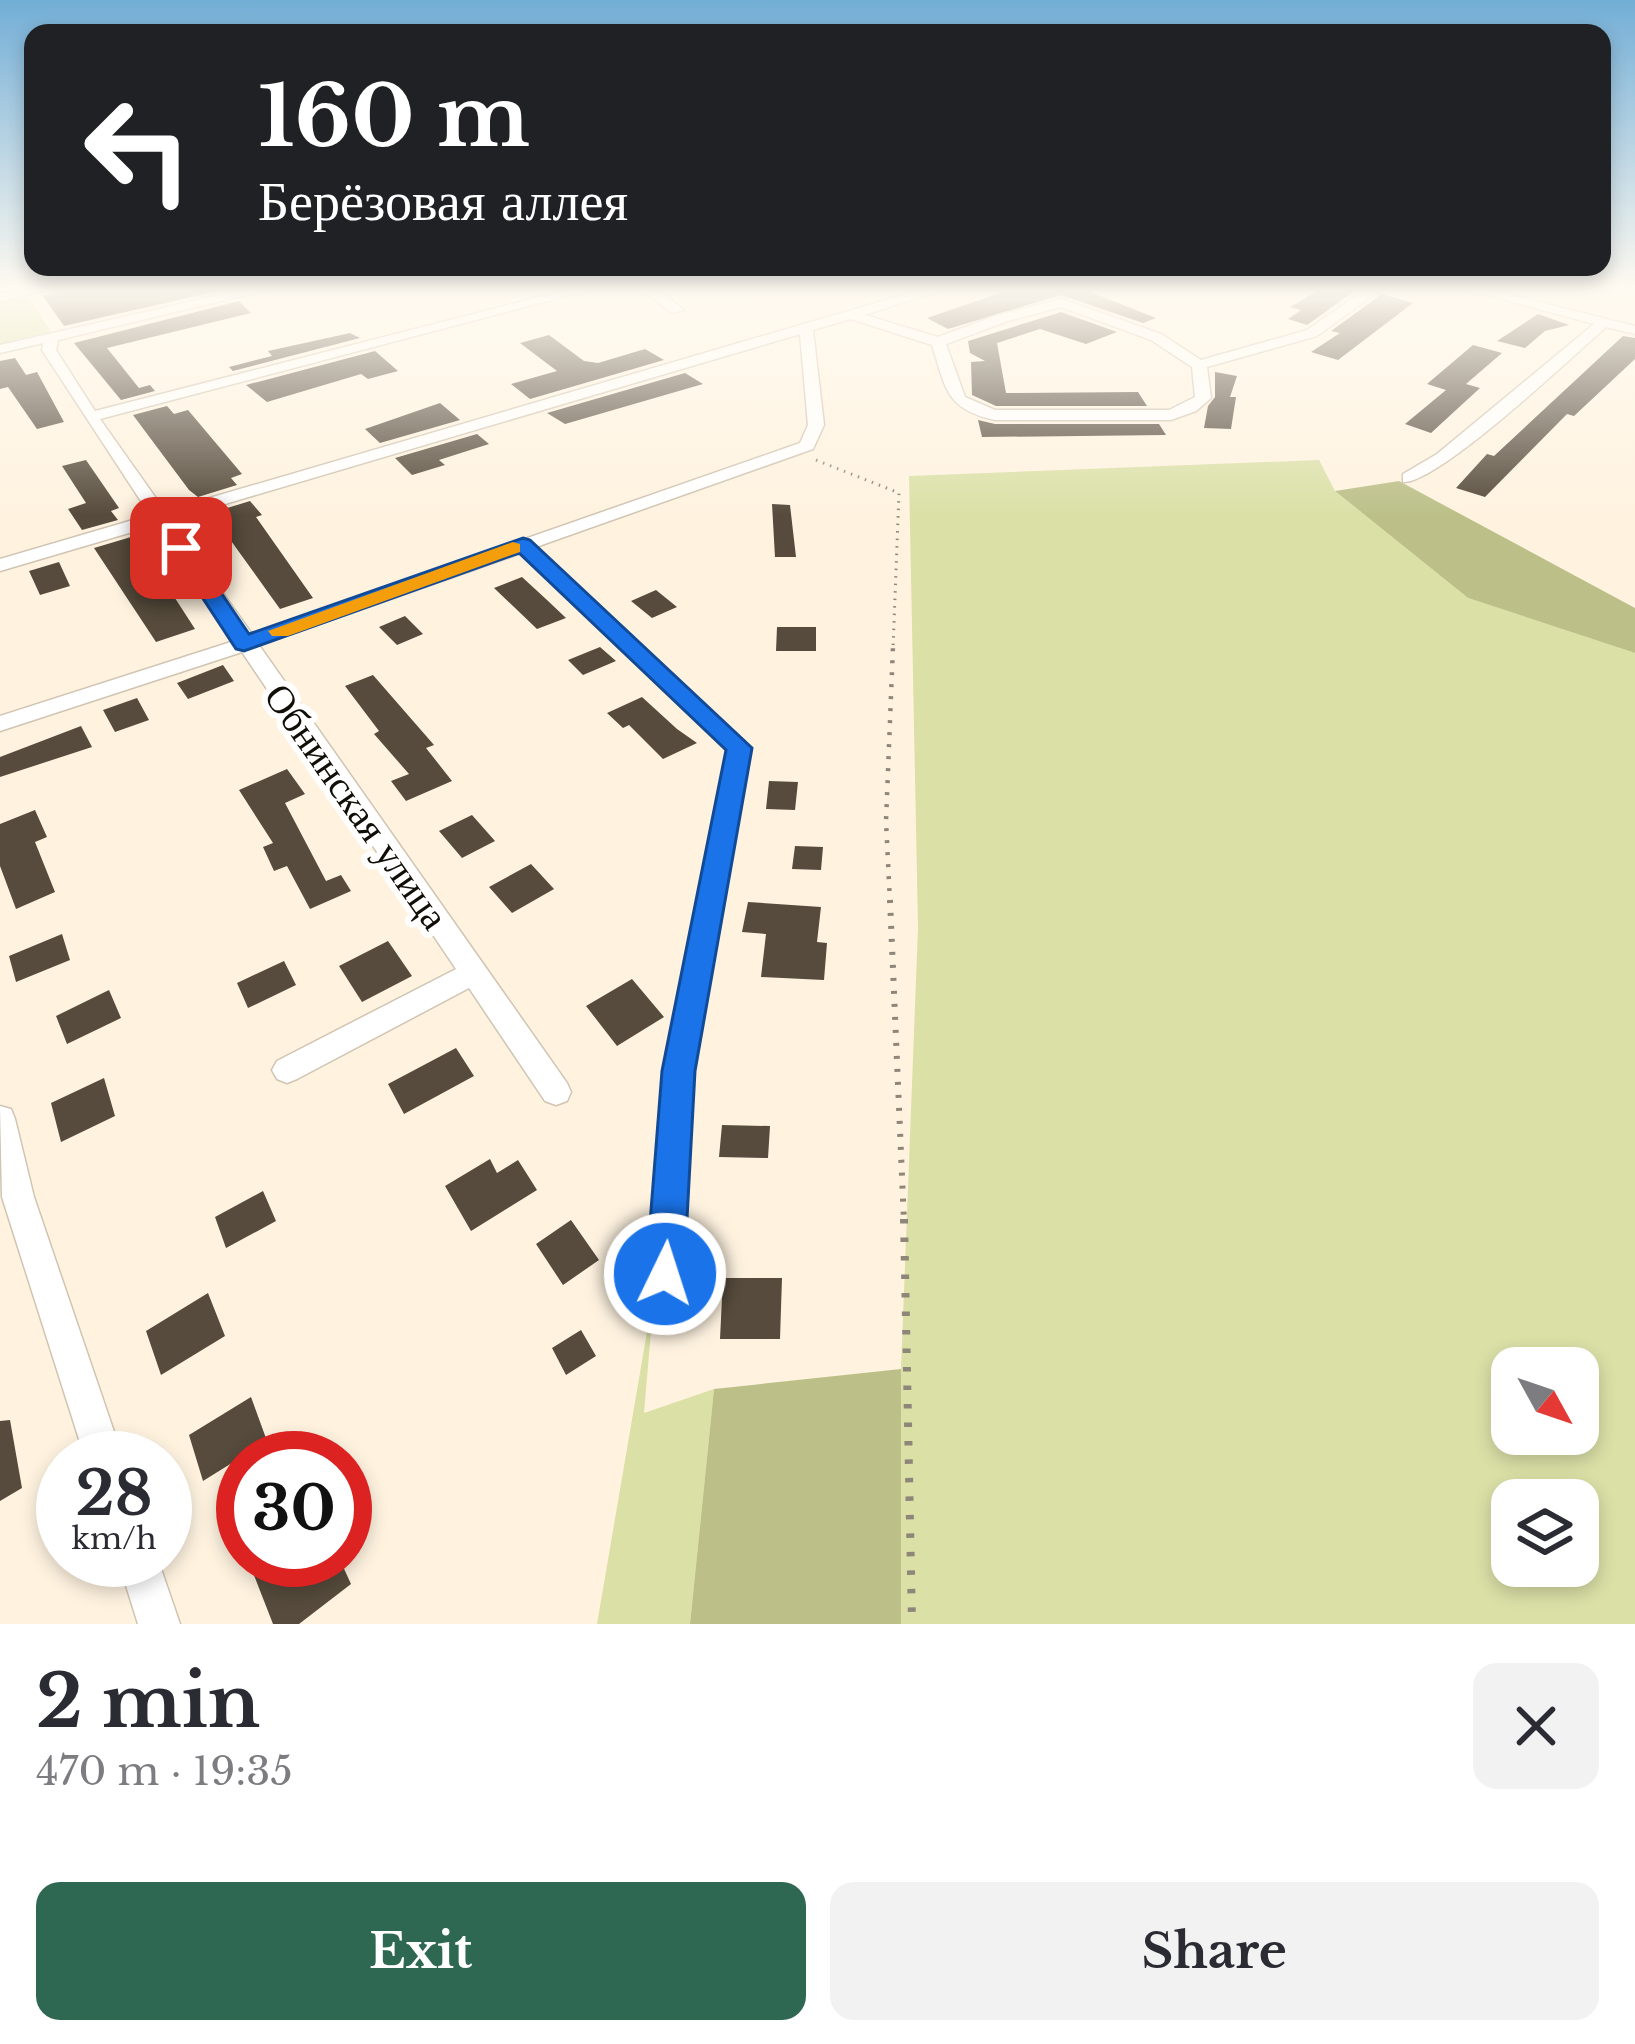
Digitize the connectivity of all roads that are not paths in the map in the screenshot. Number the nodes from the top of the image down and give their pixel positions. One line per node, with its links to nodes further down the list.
1 (57, 363): 10 (street, Обнинская улица)
2 (301, 363): 10 (street)
3 (686, 363): 12 (street)
4 (810, 363): 13 (street)
5 (945, 363): 9 (street)
6 (1196, 363): 9 (street)
7 (1208, 363): 9 (street)
8 (1556, 363): 11 (street)
9 (1199, 365)
10 (91, 417): 12 (street, Обнинская улица)
11 (1409, 478)
12 (160, 516): 14 (street); 15 (street, Обнинская улица)
13 (523, 544): 15 (street); 22 (street)
14 (0, 565)
15 (244, 644): 16 (street); 17 (street, Обнинская улица)
16 (0, 724)
17 (473, 973): 18 (street); 19 (street, Обнинская улица)
18 (287, 1070)
19 (556, 1092)
20 (0, 1119): 21 (street)
21 (9, 1201): 23 (street)
22 (665, 1274)
23 (94, 1431)
24 (147, 1587): 25 (street)
25 (159, 1624)

